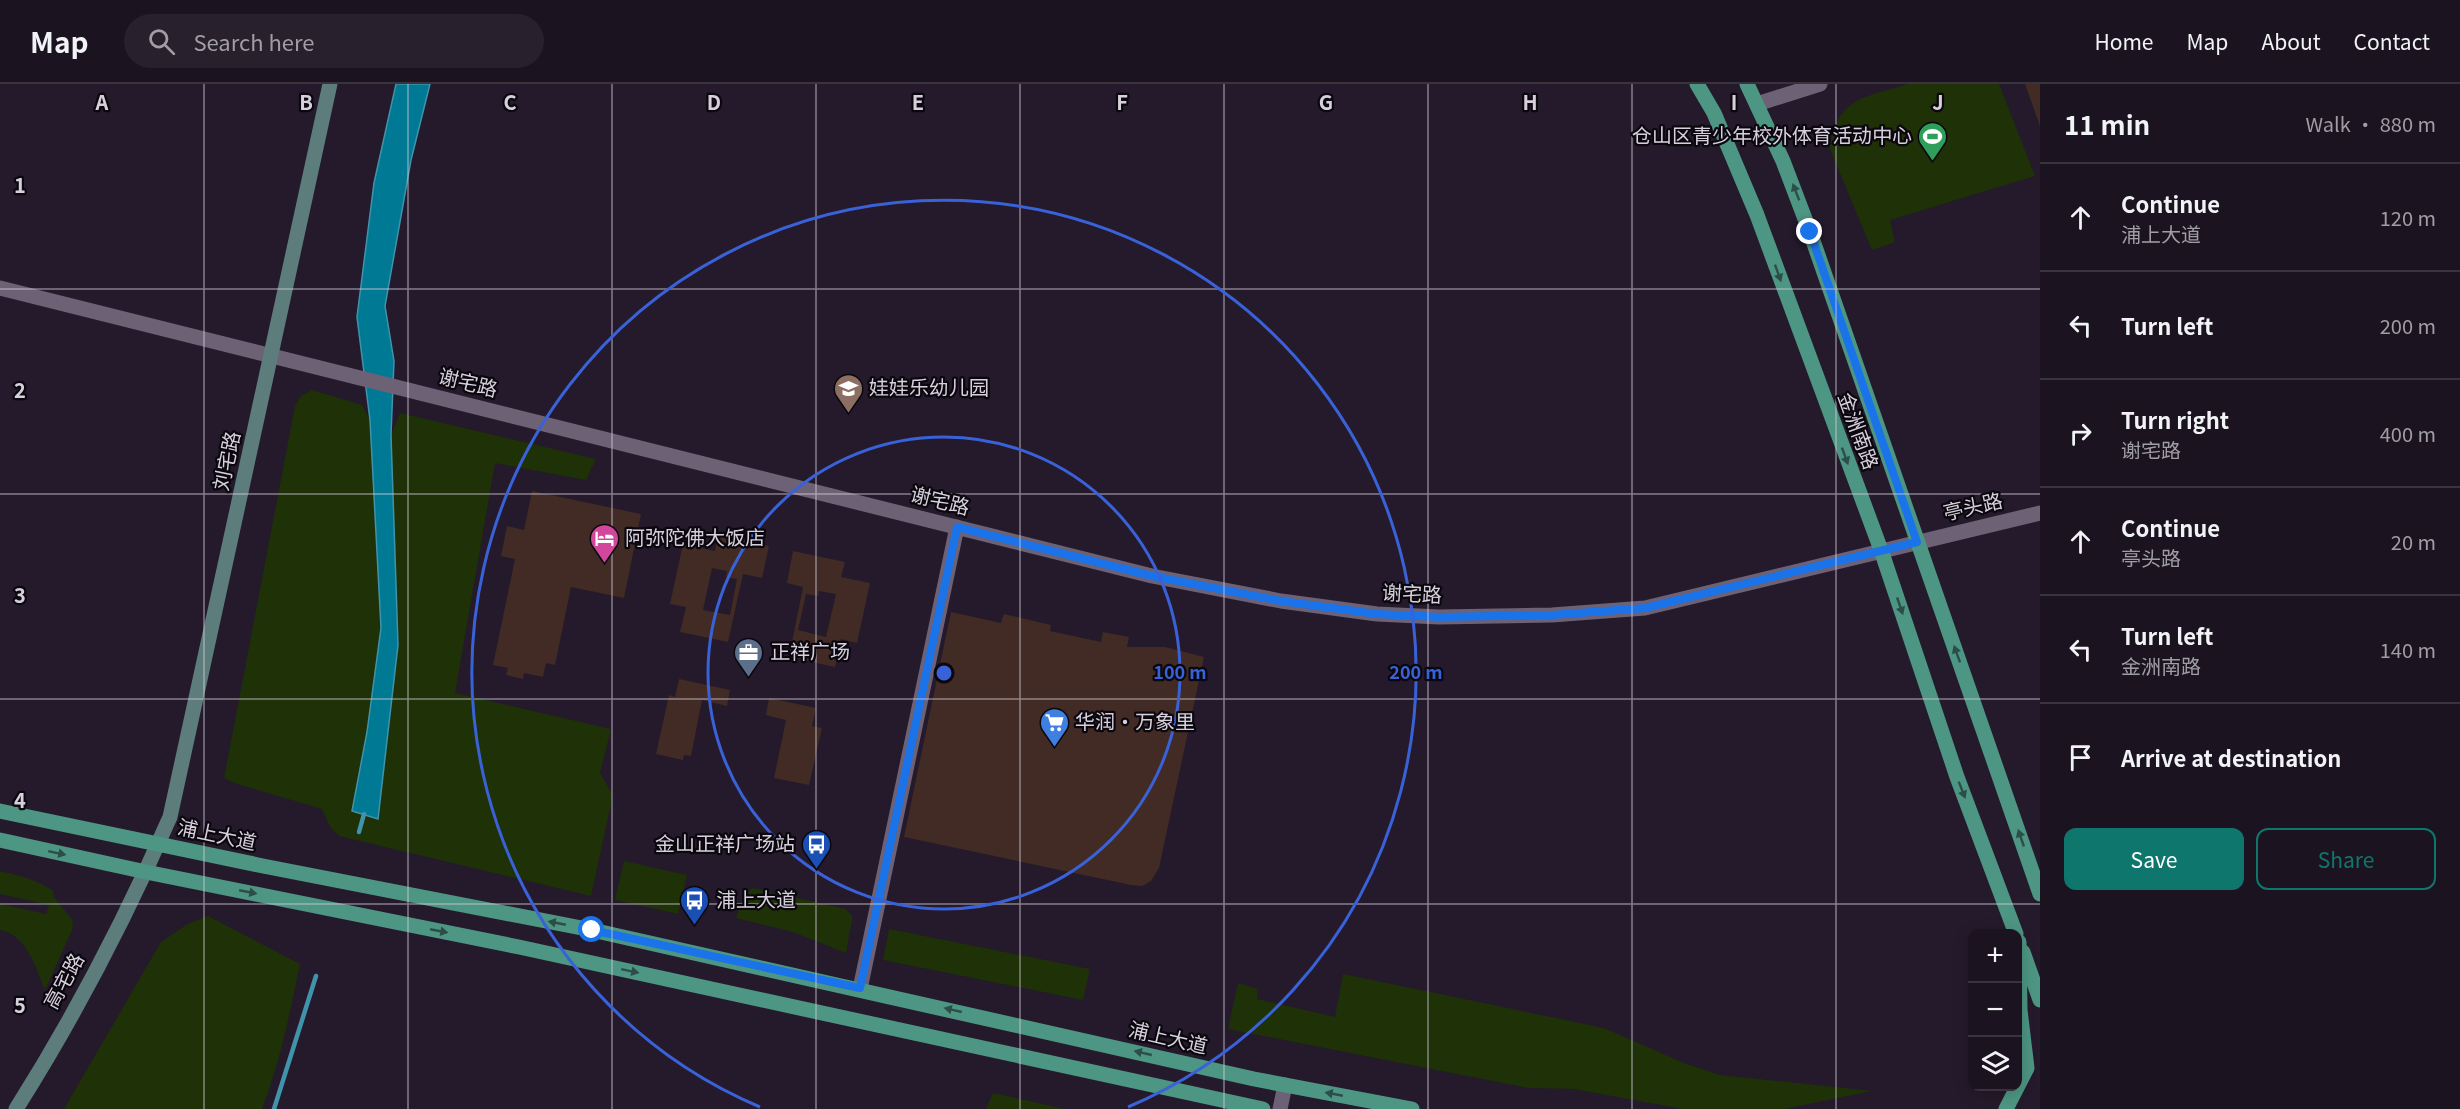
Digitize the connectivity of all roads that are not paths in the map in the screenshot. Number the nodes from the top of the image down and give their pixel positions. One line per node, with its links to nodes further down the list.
1 (330, 84): 7 (main road, 刘宅路)
2 (1697, 84): 11 (main road, 金洲南路, one-way to 11)
3 (1747, 84): 5 (main road, 金洲南路)
4 (1820, 84): 5 (street)
5 (1757, 104): 10 (main road, 金洲南路, one-way to 5)
6 (0, 288): 7 (street, 谢宅路)
7 (271, 356): 9 (street, 谢宅路); 14 (main road, 刘宅路)
8 (2040, 513): 10 (street, 亭头路)
9 (957, 527): 11 (street, 谢宅路); 20 (street)
10 (1917, 542): 11 (street, 亭头路); 16 (main road, 金洲南路, one-way to 10)
11 (1881, 550): 17 (main road, 金洲南路, one-way to 17)
12 (0, 811): 14 (main road, 浦上大道)
13 (0, 840): 15 (main road, one-way to 15)
14 (159, 844): 15 (main road, 刘宅路); 20 (main road, 浦上大道, one-way to 14)
15 (146, 872): 23 (main road, 高宅路); 24 (main road, one-way to 24)
16 (2040, 894)
17 (2015, 929)
18 (2022, 949): 21 (main road, 金洲南路)
19 (2019, 983): 27 (main road)
20 (860, 988): 22 (main road, 浦上大道, one-way to 20)
21 (2040, 1000)
22 (1285, 1085): 25 (street); 26 (main road, 浦上大道, one-way to 22)
23 (16, 1109)
24 (1263, 1109)
25 (1280, 1109)
26 (1412, 1109)
27 (2006, 1109)

